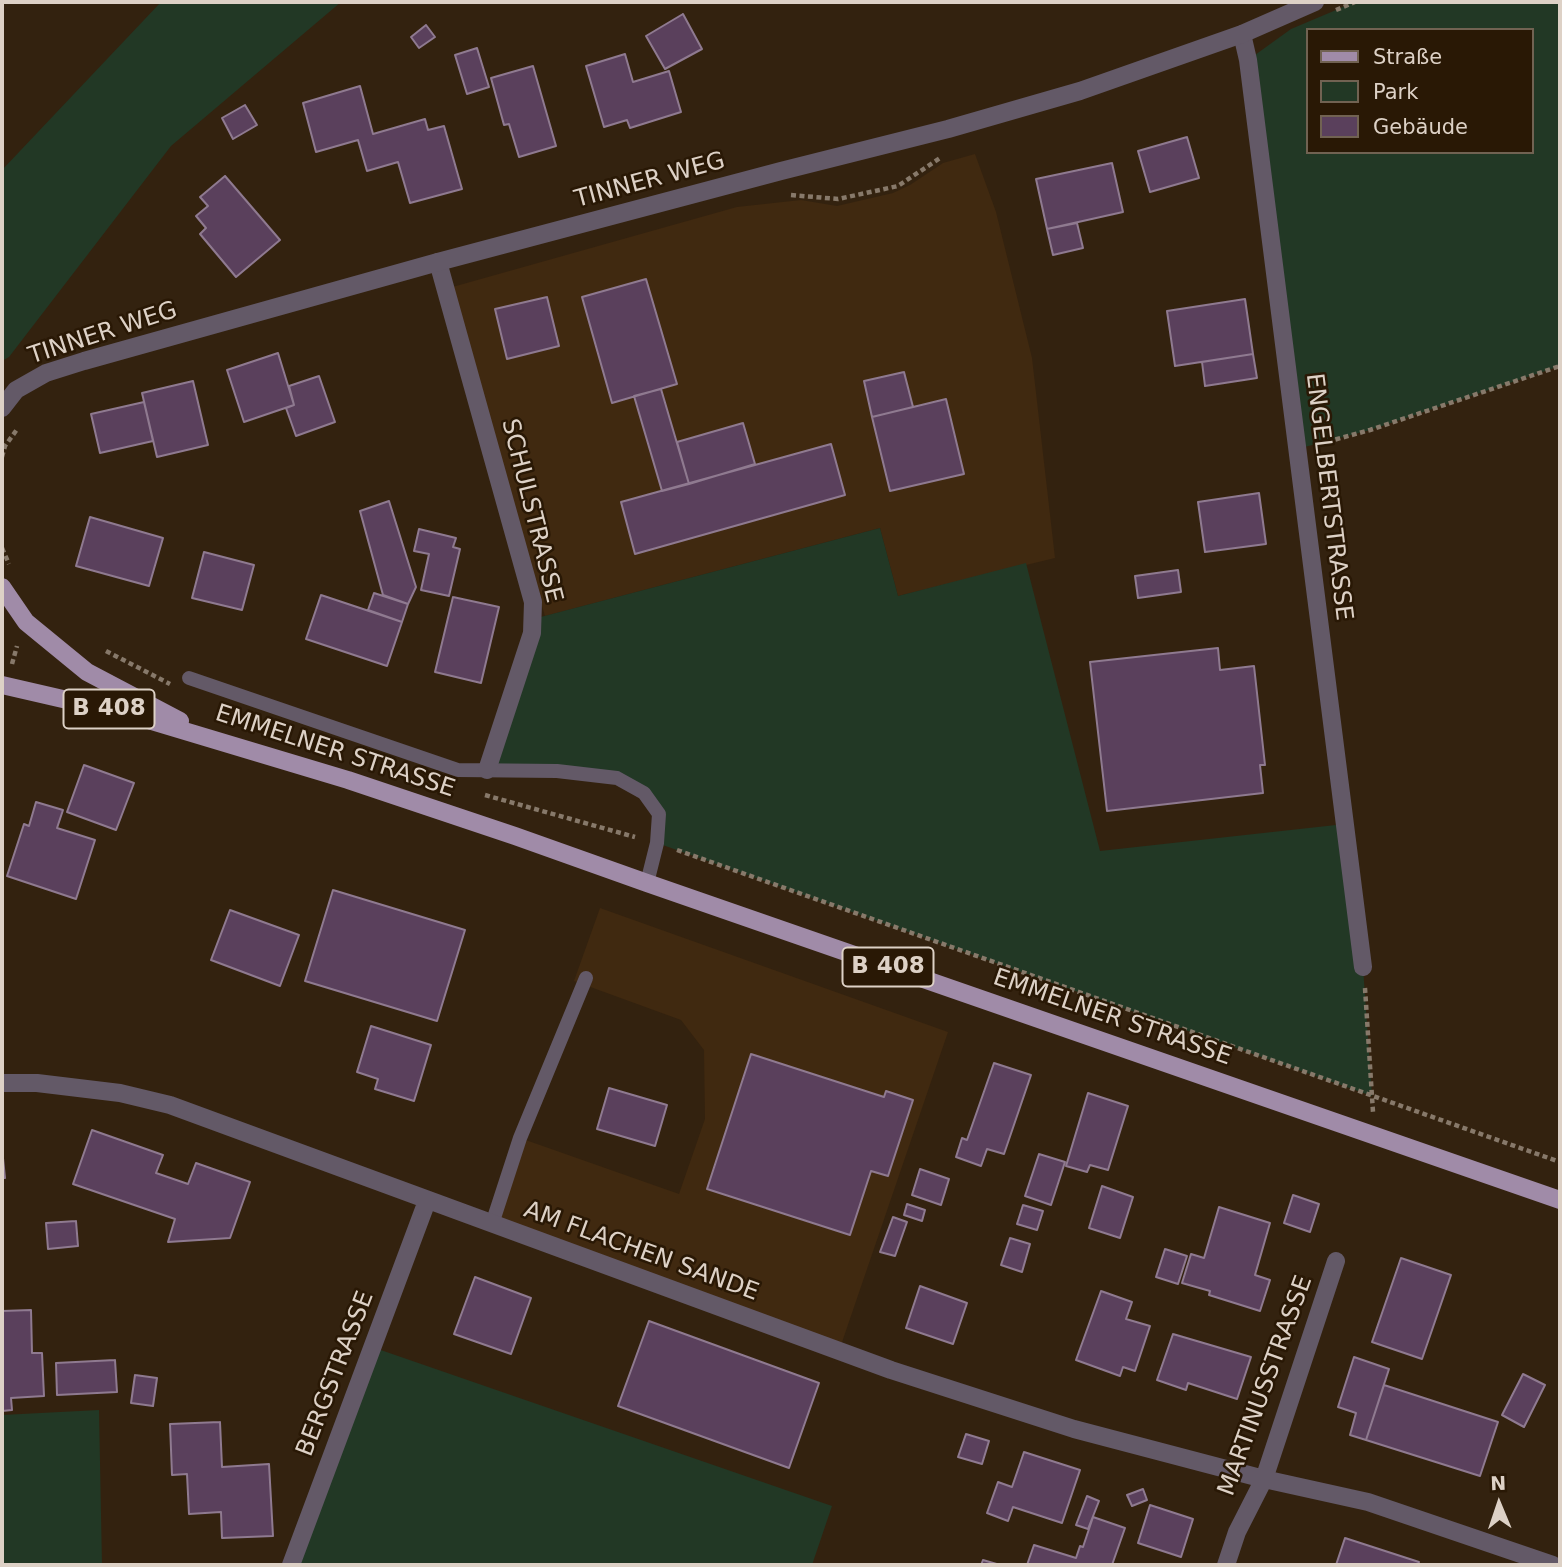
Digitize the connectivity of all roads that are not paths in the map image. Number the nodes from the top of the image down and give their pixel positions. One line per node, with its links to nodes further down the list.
1 (1315, 2): 2 (street, TINNER WEG)
2 (1242, 34): 3 (street, TINNER WEG); 11 (street, ENGELBERTSTRASSE)
3 (438, 262): 4 (street, TINNER WEG); 9 (street, SCHULSTRASSE)
4 (2, 408)
5 (2, 587): 8 (main road)
6 (186, 684): 9 (lane, EMMELNER STRASSE)
7 (2, 685): 8 (main road, EMMELNER STRASSE / B 408)
8 (214, 739): 10 (main road, EMMELNER STRASSE / B 408)
9 (487, 770): 10 (lane, EMMELNER STRASSE)
10 (647, 883): 15 (main road, EMMELNER STRASSE / B 408)
11 (1363, 967)
12 (586, 978): 16 (lane)
13 (2, 1083): 14 (street, AM FLACHEN SANDE)
14 (427, 1200): 16 (street, AM FLACHEN SANDE); 20 (street, BERGSTRASSE)
15 (1560, 1200)
16 (492, 1224): 18 (street, AM FLACHEN SANDE)
17 (1336, 1261): 18 (street, MARTINUSSTRASSE)
18 (1264, 1479): 19 (street, AM FLACHEN SANDE); 21 (street, MARTINUSSTRASSE)
19 (1549, 1564)
20 (291, 1565)
21 (1226, 1565)

